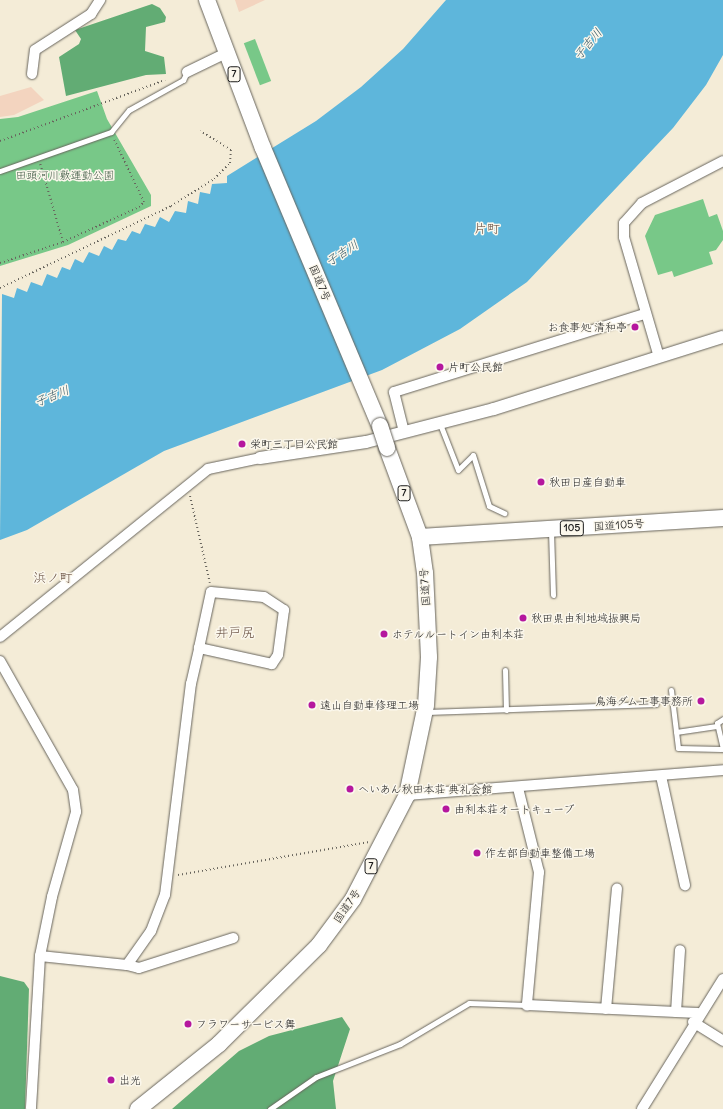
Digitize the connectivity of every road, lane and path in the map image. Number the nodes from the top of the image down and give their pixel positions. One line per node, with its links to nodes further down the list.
1 (100, 0): 5 (street)
2 (207, 0): 3 (highway, 国道7号 / 7)
3 (226, 53): 4 (street); 25 (highway, 国道7号 / 7, bridge)
4 (187, 72): 7 (lane); 8 (path)
5 (32, 74)
6 (201, 131): 14 (path)
7 (111, 132): 9 (lane); 12 (path)
8 (0, 141)
9 (39, 158): 11 (lane); 12 (path)
10 (723, 161): 15 (street)
11 (0, 171)
12 (63, 242): 13 (path)
13 (0, 263)
14 (0, 288)
15 (645, 314): 17 (street); 19 (street)
16 (723, 337): 17 (street)
17 (659, 357): 18 (street)
18 (439, 423): 19 (street); 22 (lane)
19 (404, 432): 20 (street)
20 (260, 458): 21 (street)
21 (188, 483): 26 (path); 28 (street)
22 (504, 513)
23 (723, 518): 24 (highway, 国道105号 / 105)
24 (550, 530): 25 (highway, 国道105号 / 105); 27 (lane)
25 (420, 537): 35 (highway, 国道7号 / 7)
26 (212, 592): 29 (street); 29 (street)
27 (553, 595)
28 (0, 637)
29 (199, 648): 46 (street)
30 (0, 660): 51 (street)
31 (505, 670): 34 (lane)
32 (671, 690): 38 (lane)
33 (656, 704): 34 (lane)
34 (506, 710): 35 (lane)
35 (424, 712): 44 (highway, 国道7号 / 7)
36 (723, 719): 37 (lane)
37 (717, 726): 38 (lane); 39 (lane)
38 (676, 732): 40 (lane)
39 (721, 734): 40 (lane)
40 (722, 749)
41 (723, 770): 42 (street)
42 (661, 776): 43 (street); 47 (street)
43 (518, 788): 44 (street); 54 (street)
44 (407, 795): 45 (highway, 国道7号 / 7)
45 (386, 838): 46 (path); 60 (highway, 国道7号 / 7)
46 (167, 877): 52 (street)
47 (685, 885)
48 (616, 888): 55 (street)
49 (233, 938): 52 (street)
50 (680, 950): 56 (street)
51 (40, 956): 52 (street); 59 (street)
52 (127, 965)
53 (723, 979): 57 (street)
54 (527, 1005): 55 (street); 61 (lane)
55 (606, 1009): 56 (street)
56 (676, 1012): 57 (street)
57 (695, 1018): 58 (street); 62 (street)
58 (723, 1041)
59 (31, 1109)
60 (138, 1109)
61 (270, 1109)
62 (642, 1109)

